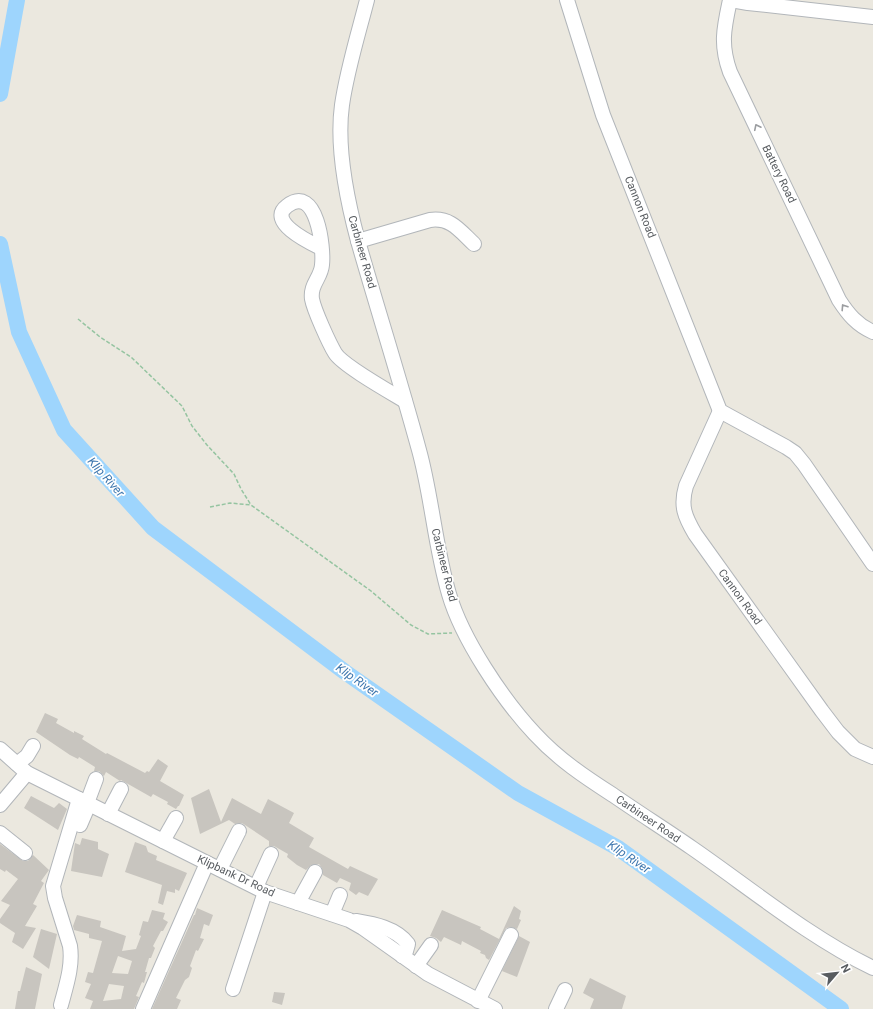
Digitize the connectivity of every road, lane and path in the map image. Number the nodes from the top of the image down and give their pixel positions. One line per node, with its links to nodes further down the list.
1 (367, 0): 6 (street, Carbineer Road)
2 (566, 0): 12 (street, Cannon Road)
3 (730, 0): 4 (street); 10 (street, Battery Road, one-way to 3)
4 (820, 6): 5 (street)
5 (873, 17)
6 (358, 241): 7 (street); 11 (street, Carbineer Road)
7 (474, 244)
8 (321, 248): 11 (street)
9 (78, 319): 13 (path)
10 (873, 332)
11 (405, 401): 16 (street, Carbineer Road)
12 (720, 411): 15 (street); 19 (street, Cannon Road)
13 (251, 505): 14 (path); 16 (path)
14 (210, 507)
15 (873, 564)
16 (465, 632): 43 (street, Carbineer Road)
17 (33, 746): 20 (street)
18 (0, 749): 20 (street, Klipbank Dr Road)
19 (873, 757)
20 (22, 768): 23 (street, Klipbank Dr Road); 24 (street)
21 (96, 779): 23 (street)
22 (121, 789): 25 (street)
23 (85, 802): 25 (street, Klipbank Dr Road); 27 (street); 47 (street)
24 (0, 805)
25 (108, 814): 30 (street, Klipbank Dr Road)
26 (176, 818): 30 (street)
27 (80, 825)
28 (0, 833): 31 (street)
29 (233, 833): 34 (street)
30 (163, 841): 33 (street, Klipbank Dr Road)
31 (25, 852)
32 (271, 854): 36 (street)
33 (207, 863): 34 (street, Klipbank Dr Road); 48 (street)
34 (220, 870): 36 (street, Klipbank Dr Road)
35 (315, 872): 38 (street)
36 (260, 889): 38 (street, Klipbank Dr Road); 44 (street)
37 (340, 896): 39 (street)
38 (298, 903): 39 (street, Klipbank Dr Road)
39 (332, 914): 42 (street, Klipbank Dr Road)
40 (511, 936): 46 (street)
41 (431, 945): 42 (street)
42 (416, 966): 46 (street, Klipbank Dr Road)
43 (873, 968)
44 (233, 989)
45 (565, 990): 50 (street)
46 (478, 1001): 49 (street, Klipbank Dr Road)
47 (61, 1005)
48 (143, 1009)
49 (495, 1009)
50 (556, 1009)

